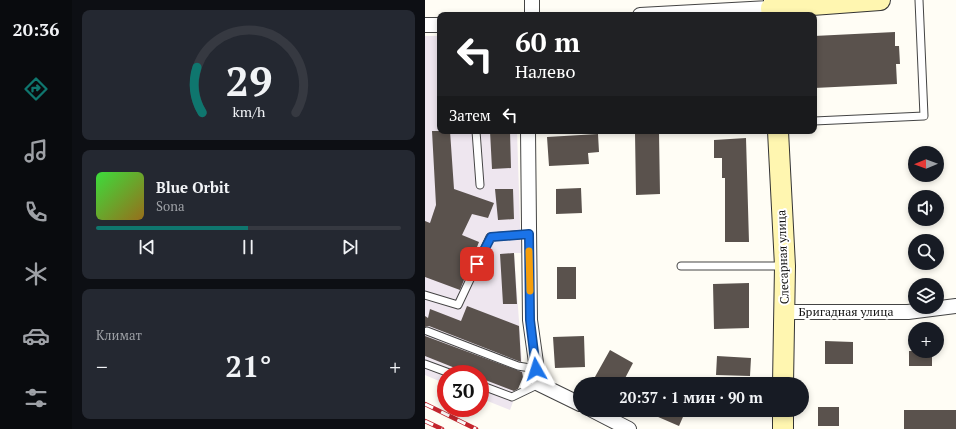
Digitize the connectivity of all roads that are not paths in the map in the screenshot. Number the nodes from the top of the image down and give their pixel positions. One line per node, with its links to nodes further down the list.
1 (532, 0): 5 (street)
2 (880, 0): 4 (street)
3 (919, 0): 9 (lane)
4 (771, 8): 6 (street)
5 (532, 12)
6 (696, 12)
7 (425, 25): 8 (street)
8 (437, 25)
9 (817, 121)
10 (476, 134): 13 (lane)
11 (528, 134): 14 (street)
12 (778, 134): 16 (street, Слесарная улица)
13 (480, 185)
14 (529, 234): 17 (lane); 23 (street)
15 (681, 266): 16 (lane)
16 (785, 266): 19 (street, Слесарная улица)
17 (425, 295)
18 (956, 306): 19 (street, Бригадная улица)
19 (784, 312): 24 (street, Слесарная улица)
20 (427, 331): 23 (lane)
21 (425, 364): 22 (lane)
22 (437, 368)
23 (536, 369): 25 (street)
24 (783, 377)
25 (539, 384): 26 (lane); 27 (street)
26 (489, 388)
27 (573, 401)
28 (606, 417): 30 (street)
29 (783, 417): 31 (street)
30 (629, 429)
31 (783, 429)

